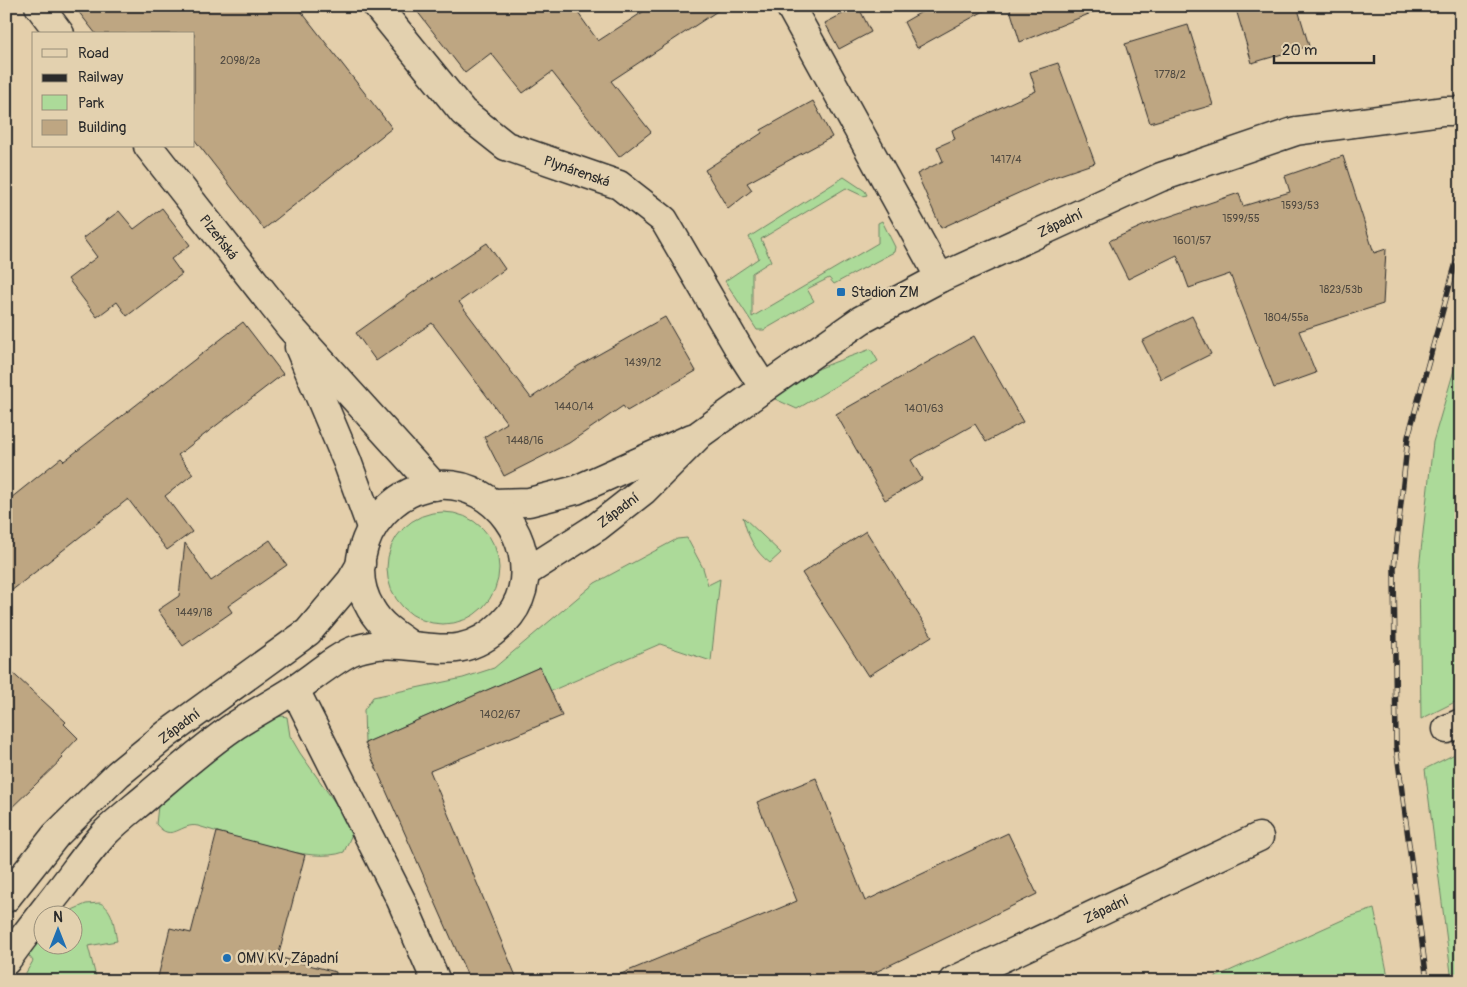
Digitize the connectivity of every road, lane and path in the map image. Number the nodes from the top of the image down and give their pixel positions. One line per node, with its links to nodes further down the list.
1 (39, 6): 4 (street)
2 (377, 6): 9 (street, Plynárenská)
3 (790, 6): 7 (street)
4 (58, 32)
5 (1461, 111): 7 (street, Západní)
6 (150, 148): 8 (street, Plzeňská)
7 (940, 278): 9 (street, Západní)
8 (290, 327): 11 (street, Plzeňská); 13 (street, Plzeňská)
9 (764, 388): 10 (street, Západní)
10 (700, 434): 12 (street, Západní); 15 (street, Západní)
11 (434, 486): 12 (street, Západní); 13 (street, Západní)
12 (494, 504): 15 (street, Západní)
13 (371, 527): 14 (street, Západní)
14 (361, 564): 16 (street, Západní); 19 (street, Západní)
15 (525, 573): 16 (street, Západní)
16 (409, 644): 17 (street, Západní)
17 (295, 690): 20 (street, Západní); 21 (street)
18 (1259, 837): 22 (street, Západní)
19 (6, 898)
20 (6, 961)
21 (436, 981)
22 (953, 981)

